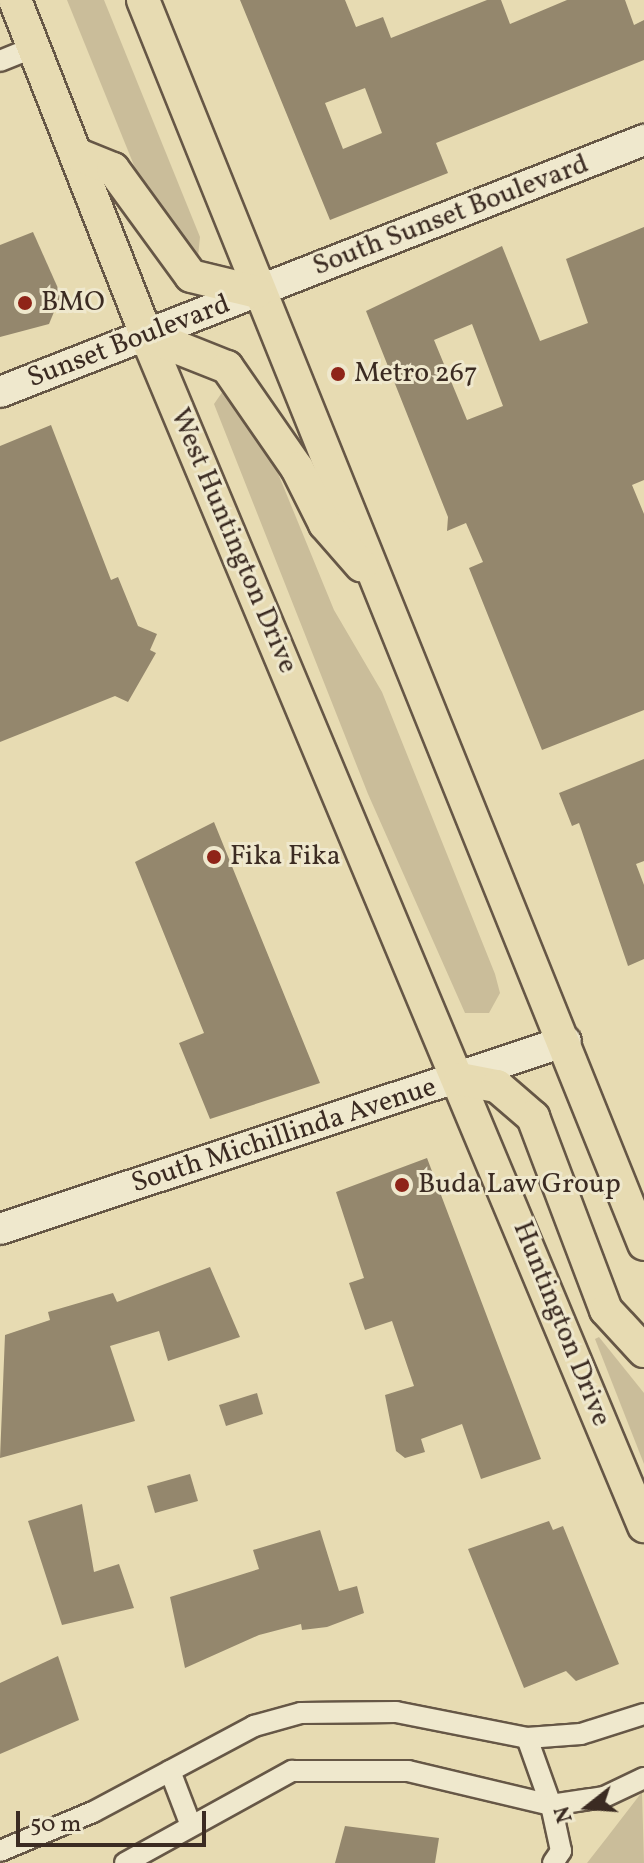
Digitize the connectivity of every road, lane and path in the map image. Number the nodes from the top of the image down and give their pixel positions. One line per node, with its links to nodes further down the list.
1 (15, 0): 3 (main road, West Huntington Drive)
2 (143, 0): 7 (main road)
3 (34, 47): 4 (street); 6 (main road, West Huntington Drive)
4 (0, 61)
5 (644, 140): 7 (main road, South Sunset Boulevard)
6 (76, 154): 7 (main road); 8 (main road, West Huntington Drive)
7 (257, 292): 8 (main road, Sunset Boulevard); 10 (main road)
8 (146, 335): 9 (main road, Sunset Boulevard); 10 (main road); 12 (main road, West Huntington Drive)
9 (0, 392)
10 (377, 582): 11 (main road)
11 (566, 1041): 12 (main road, South Michillinda Avenue); 14 (main road)
12 (460, 1079): 13 (main road, South Michillinda Avenue); 15 (main road); 16 (main road, Huntington Drive)
13 (0, 1229)
14 (644, 1244)
15 (644, 1351)
16 (644, 1526)
17 (644, 1714): 18 (street)
18 (527, 1738): 19 (street); 21 (street)
19 (170, 1771): 22 (street); 23 (street)
20 (644, 1778): 21 (street)
21 (551, 1805): 22 (street); 25 (street)
22 (190, 1823): 24 (street)
23 (0, 1851)
24 (125, 1863)
25 (553, 1863)

